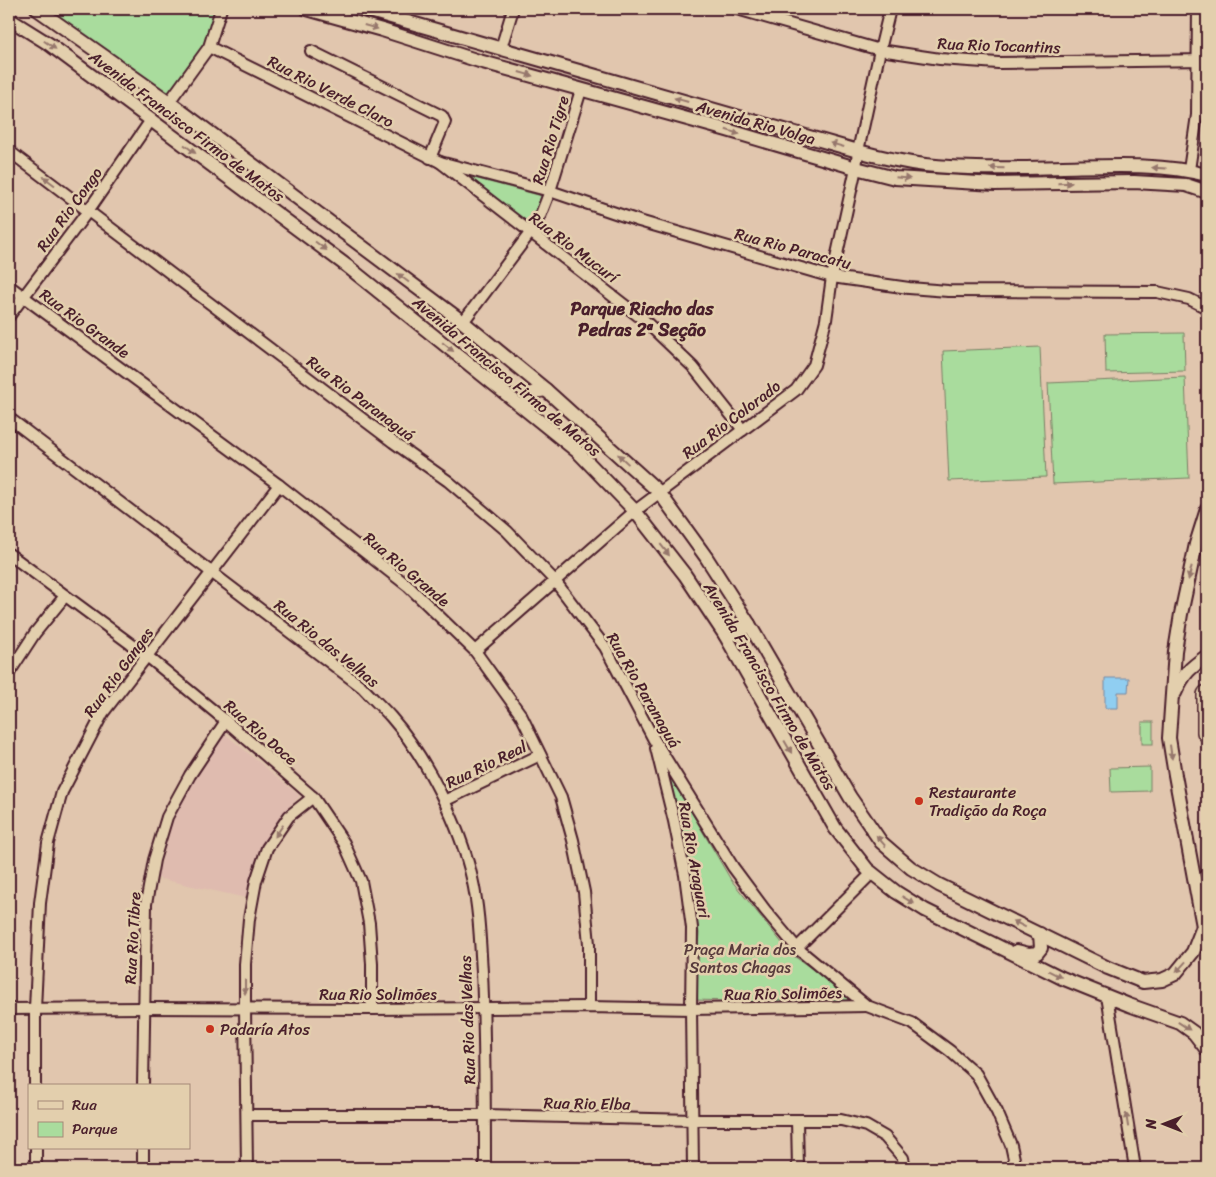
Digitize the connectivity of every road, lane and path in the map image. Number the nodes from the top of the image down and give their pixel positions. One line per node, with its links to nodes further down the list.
1 (37, 9): 16 (street, Avenida Francisco Firmo de Matos)
2 (221, 9): 10 (street)
3 (307, 9): 15 (street, Avenida Rio Volga, one-way to 15)
4 (363, 9): 11 (street, Avenida Rio Volga)
5 (513, 9): 11 (street)
6 (737, 9): 12 (street, Rua Rio Tocantins)
7 (890, 9): 12 (street, Rua Rio Colorado)
8 (1198, 9): 14 (street)
9 (9, 19): 17 (street, Avenida Francisco Firmo de Matos, one-way to 17)
10 (209, 46): 16 (street); 20 (street, Rua Rio Verde Claro)
11 (501, 48): 19 (street, Avenida Rio Volga, one-way to 11)
12 (880, 50): 14 (street, Rua Rio Tocantins); 19 (street, Rua Rio Colorado)
13 (311, 51): 20 (street)
14 (1203, 60): 22 (street)
15 (581, 90): 21 (street, Avenida Rio Volga, one-way to 21); 24 (street, Rua Rio Tigre)
16 (169, 102): 33 (street, Avenida Francisco Firmo de Matos, one-way to 16)
17 (151, 120): 26 (street, Rua Rio Congo); 35 (street, Avenida Francisco Firmo de Matos, one-way to 35)
18 (9, 151): 26 (street, Rua Rio Paranaguá, one-way to 18)
19 (858, 151): 21 (street, Rua Rio Colorado); 22 (street, Avenida Rio Volga, one-way to 19)
20 (435, 160): 24 (street, Rua Rio Paracatu); 27 (street, Rua Rio Mucurí)
21 (856, 168): 25 (street, Avenida Rio Volga, one-way to 25); 28 (street, Rua Rio Colorado)
22 (1189, 170): 23 (street, Avenida Rio Volga)
23 (1207, 175)
24 (550, 191): 27 (street, Rua Rio Tigre); 28 (street, Rua Rio Paracatu)
25 (1207, 192)
26 (88, 210): 30 (street, Rua Rio Congo); 44 (street, Rua Rio Paranaguá)
27 (530, 233): 33 (street, Rua Rio Tigre); 37 (street, Rua Rio Mucurí)
28 (832, 277): 31 (street, Rua Rio Paracatu); 37 (street, Rua Rio Colorado)
29 (9, 286): 30 (street, Rua Rio Grande)
30 (23, 296): 32 (street, Rua Rio Congo); 38 (street, Rua Rio Grande)
31 (1207, 308)
32 (9, 316)
33 (462, 322): 34 (street, Avenida Francisco Firmo de Matos)
34 (546, 390): 35 (street); 39 (street, Avenida Francisco Firmo de Matos, one-way to 34)
35 (526, 409): 41 (street, Avenida Francisco Firmo de Matos)
36 (9, 418): 43 (street, Rua Rio das Velhas)
37 (743, 430): 39 (street, Rua Rio Colorado)
38 (279, 485): 43 (street, Rua Rio Ganges); 48 (street, Rua Rio Grande)
39 (659, 492): 41 (street, Rua Rio Colorado); 46 (street, Avenida Francisco Firmo de Matos)
40 (1207, 508): 53 (street, one-way to 53)
41 (635, 511): 44 (street, Rua Rio Colorado); 47 (street, Avenida Francisco Firmo de Matos, one-way to 47)
42 (9, 554): 45 (street, Rua Rio Doce)
43 (212, 571): 49 (street, Rua Rio Ganges); 59 (street, Rua Rio das Velhas)
44 (555, 581): 48 (street, Rua Rio Colorado); 56 (street, Rua Rio Paranaguá)
45 (65, 596): 49 (street, Rua Rio Doce); 51 (street)
46 (749, 624): 47 (street); 62 (street, Avenida Francisco Firmo de Matos, one-way to 46)
47 (725, 635): 60 (street, Avenida Francisco Firmo de Matos, one-way to 60)
48 (475, 651): 57 (street, Rua Rio Grande)
49 (147, 656): 54 (street, Rua Rio Doce); 73 (street, Rua Rio Ganges)
50 (1207, 656): 53 (street)
51 (9, 673)
52 (1207, 695): 55 (highway)
53 (1171, 704): 61 (street, one-way to 61)
54 (226, 721): 58 (street, Rua Rio Doce); 69 (street, Rua Rio Tibre)
55 (1207, 732)
56 (653, 738): 64 (street, Rua Rio Paranaguá); 75 (street, Rua Rio Araguari)
57 (540, 755): 59 (street, Rua Rio Real); 68 (street, Rua Rio Grande)
58 (313, 797): 70 (street, one-way to 70); 74 (street, Rua Rio Doce)
59 (444, 801): 71 (street, Rua Rio das Velhas)
60 (872, 873): 63 (street, Avenida Francisco Firmo de Matos, one-way to 63); 64 (street)
61 (1204, 924): 62 (street, Avenida Francisco Firmo de Matos, one-way to 62); 65 (street)
62 (1040, 934): 63 (street)
63 (996, 944): 66 (street, Avenida Francisco Firmo de Matos, one-way to 66)
64 (797, 948): 67 (street, Rua Rio Paranaguá)
65 (1207, 948)
66 (1107, 996): 76 (street, Avenida Francisco Firmo de Matos, one-way to 76); 93 (street, one-way to 66)
67 (867, 1006): 75 (street, Rua Rio Solimões); 92 (street, Rua Rio Paranaguá)
68 (589, 1007): 71 (street, Rua Rio Solimões); 75 (street, Rua Rio Solimões)
69 (144, 1008): 70 (street, Rua Rio Solimões); 73 (street, Rua Rio Solimões); 78 (street, Rua Rio Tibre)
70 (245, 1008): 74 (street, Rua Rio Solimões); 79 (street)
71 (484, 1008): 74 (street, Rua Rio Solimões); 80 (street, Rua Rio das Velhas)
72 (9, 1009): 73 (street, Rua Rio Solimões)
73 (35, 1009): 77 (street, Rua Rio Ganges)
74 (372, 1009)
75 (691, 1009): 81 (street, Rua Rio Araguari)
76 (1207, 1050)
77 (36, 1084)
78 (143, 1084)
79 (247, 1115): 80 (street, Rua Rio Elba); 87 (street)
80 (485, 1115): 81 (street, Rua Rio Elba); 88 (street, Rua Rio das Velhas)
81 (694, 1120): 82 (street, Rua Rio Elba); 89 (street, Rua Rio Araguari)
82 (797, 1120): 90 (street); 91 (street, Rua Rio Elba)
83 (36, 1150): 85 (street)
84 (143, 1150): 86 (street)
85 (36, 1168)
86 (143, 1168)
87 (247, 1168)
88 (485, 1168)
89 (693, 1168)
90 (798, 1168)
91 (905, 1168)
92 (1016, 1168)
93 (1135, 1168)

